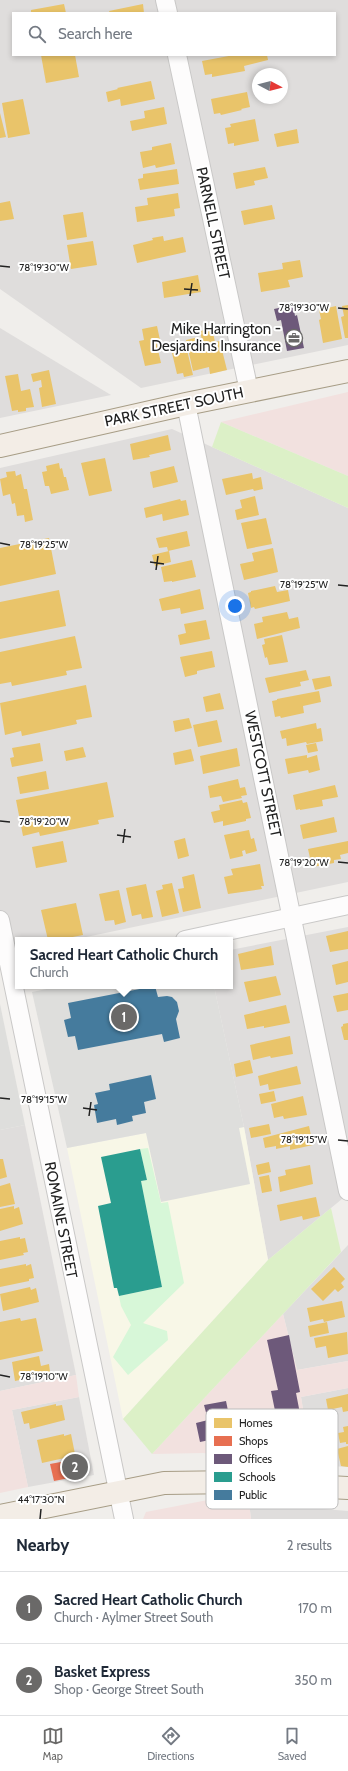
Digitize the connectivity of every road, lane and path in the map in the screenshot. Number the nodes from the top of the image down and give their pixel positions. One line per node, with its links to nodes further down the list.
1 (165, 0): 2 (street)
2 (168, 12)
3 (177, 56): 5 (street, PARNELL STREET)
4 (348, 371): 5 (main road, PARK STREET SOUTH)
5 (249, 391): 6 (main road, PARK STREET SOUTH)
6 (186, 404): 7 (main road, PARK STREET SOUTH); 9 (street, WESTCOTT STREET)
7 (0, 446)
8 (348, 906): 9 (street)
9 (291, 918): 11 (street); 13 (street, WESTCOTT STREET)
10 (0, 920): 12 (street, ROMAINE STREET)
11 (199, 937)
12 (10, 977): 17 (street, ROMAINE STREET)
13 (348, 1190)
14 (206, 1482): 17 (main road)
15 (338, 1487): 16 (main road)
16 (348, 1488)
17 (118, 1492): 18 (main road); 19 (street, ROMAINE STREET)
18 (0, 1516)
19 (124, 1519)

